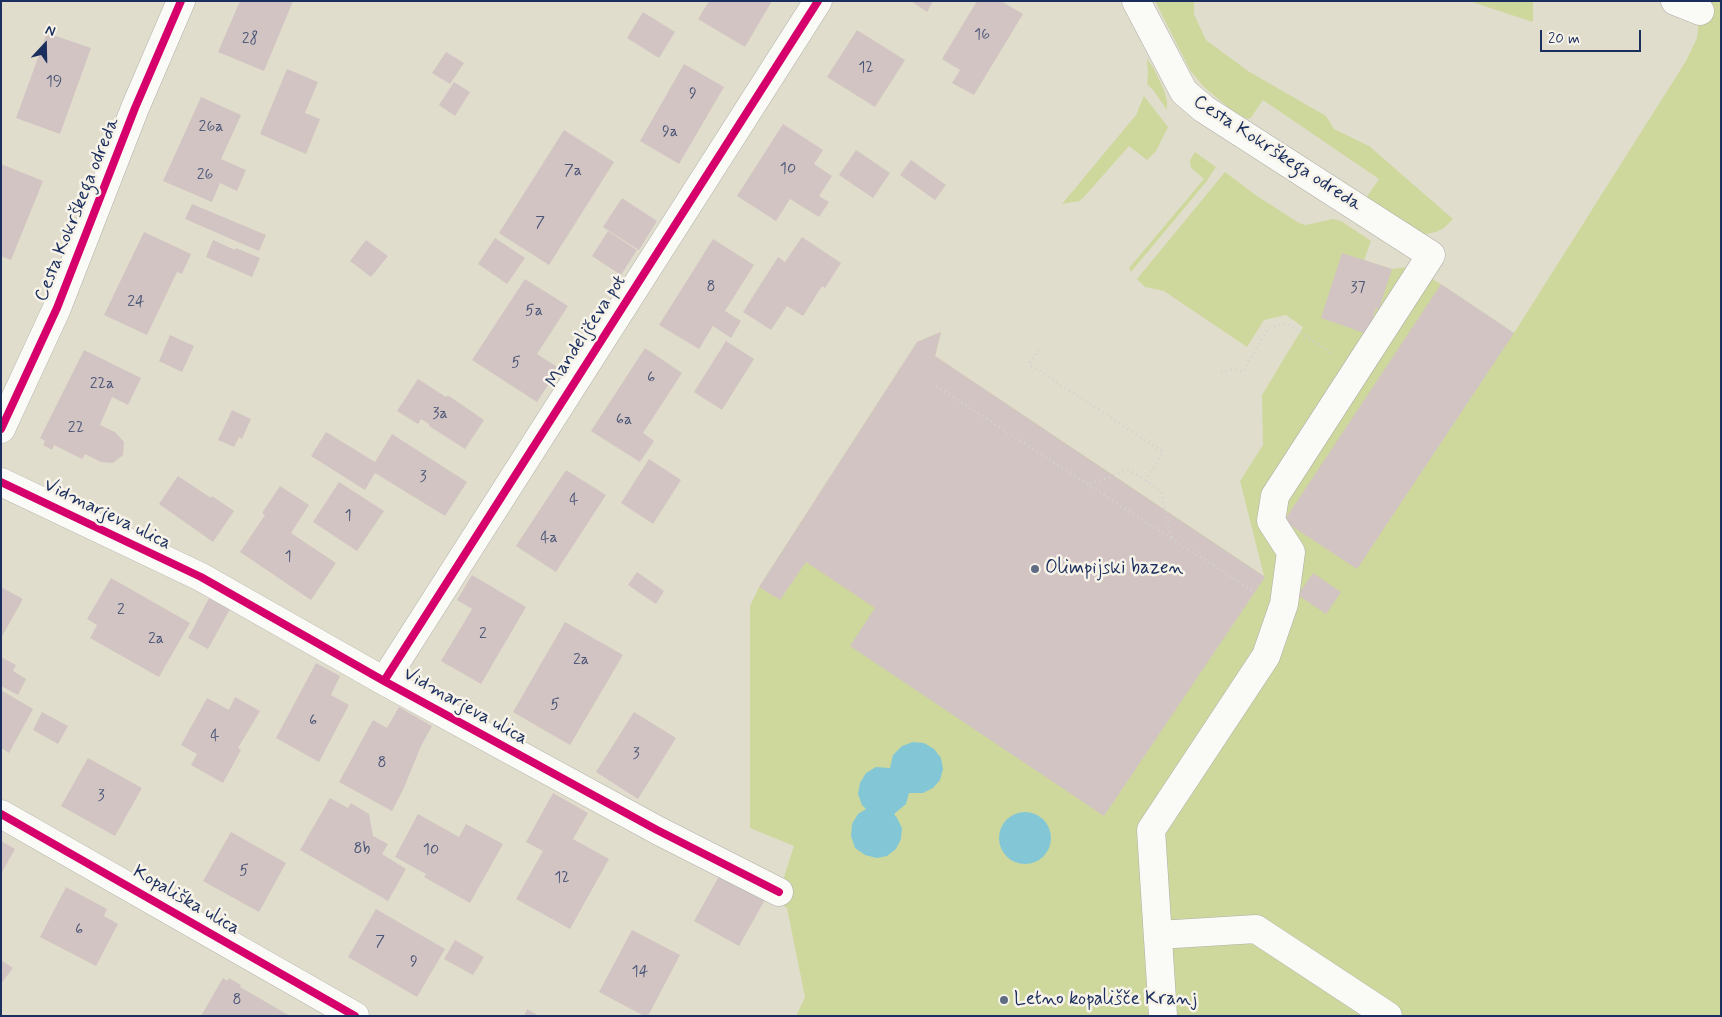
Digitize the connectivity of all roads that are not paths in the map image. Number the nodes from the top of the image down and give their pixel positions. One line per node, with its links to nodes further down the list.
1 (181, 1): 4 (street, Cesta Kokrškega odreda)
2 (818, 1): 6 (street, Mandeljčeva pot)
3 (1136, 1): 9 (street, Cesta Kokrškega odreda)
4 (1, 429)
5 (1, 482): 6 (street, Vidmarjeva ulica)
6 (384, 681): 8 (street, Vidmarjeva ulica)
7 (1, 814): 10 (street, Kopališka ulica)
8 (779, 892)
9 (1158, 935): 11 (street); 12 (street)
10 (355, 1016)
11 (1163, 1016)
12 (1388, 1016)

